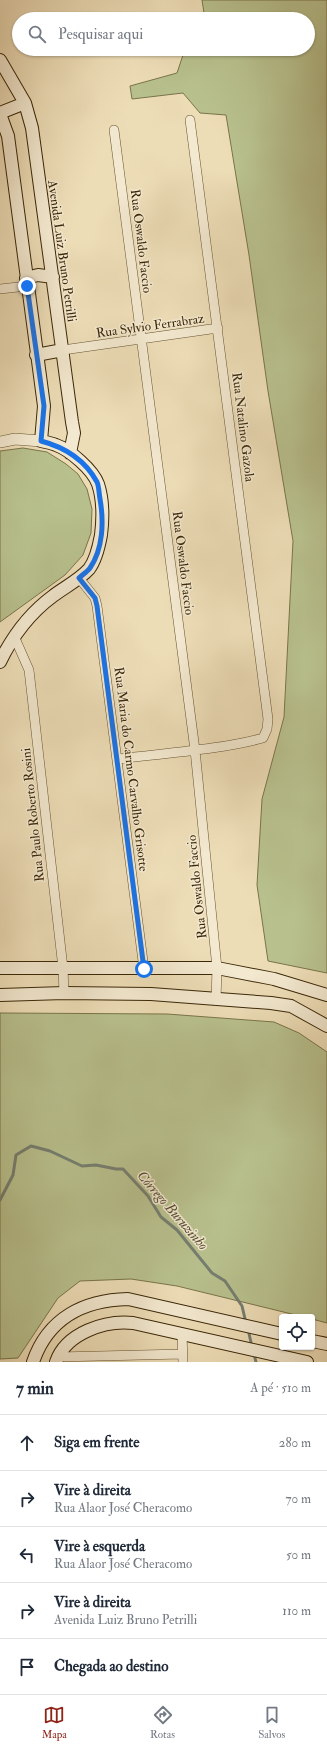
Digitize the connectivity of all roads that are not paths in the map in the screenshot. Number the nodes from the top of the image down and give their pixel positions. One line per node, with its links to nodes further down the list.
1 (0, 60): 2 (main road, Avenida Luiz Bruno Petrilli)
2 (24, 103): 3 (main road); 6 (main road, Avenida Luiz Bruno Petrilli)
3 (0, 114): 7 (main road)
4 (190, 120): 9 (street, Rua Natalino Gazola)
5 (114, 130): 10 (street, Rua Oswaldo Faccio)
6 (53, 277): 7 (main road); 11 (main road, Avenida Luiz Bruno Petrilli)
7 (26, 282): 8 (street); 12 (main road)
8 (0, 289)
9 (218, 328): 10 (street, Rua Sylvio Ferrabraz); 19 (street, Rua Natalino Gazola)
10 (142, 339): 11 (street, Rua Sylvio Ferrabraz); 19 (street, Rua Oswaldo Faccio)
11 (63, 350): 12 (main road); 15 (main road, Avenida Luiz Bruno Petrilli)
12 (36, 354): 13 (main road)
13 (41, 441): 14 (street); 15 (main road)
14 (0, 442)
15 (70, 453): 16 (main road)
16 (79, 578): 17 (main road); 20 (street, Rua Maria do Carmo Carvalho Grisotte)
17 (14, 636): 18 (main road); 22 (street, Rua Paulo Roberto Rosini)
18 (0, 662)
19 (195, 750): 20 (street); 23 (street, Rua Oswaldo Faccio)
20 (118, 759): 24 (street, Rua Maria do Carmo Carvalho Grisotte)
21 (1, 968): 22 (main road)
22 (63, 968): 24 (main road); 25 (street, Rua Paulo Roberto Rosini)
23 (217, 968): 24 (main road); 27 (main road); 28 (street, Rua Oswaldo Faccio)
24 (144, 969)
25 (64, 993): 26 (main road); 28 (main road)
26 (0, 995)
27 (327, 996)
28 (216, 1000): 29 (main road)
29 (327, 1026)
30 (279, 1333): 36 (main road)
31 (182, 1334): 34 (street); 35 (main road); 37 (main road)
32 (315, 1341): 33 (main road)
33 (327, 1344)
34 (183, 1358): 35 (street)
35 (57, 1360)
36 (33, 1362)
37 (307, 1362)

